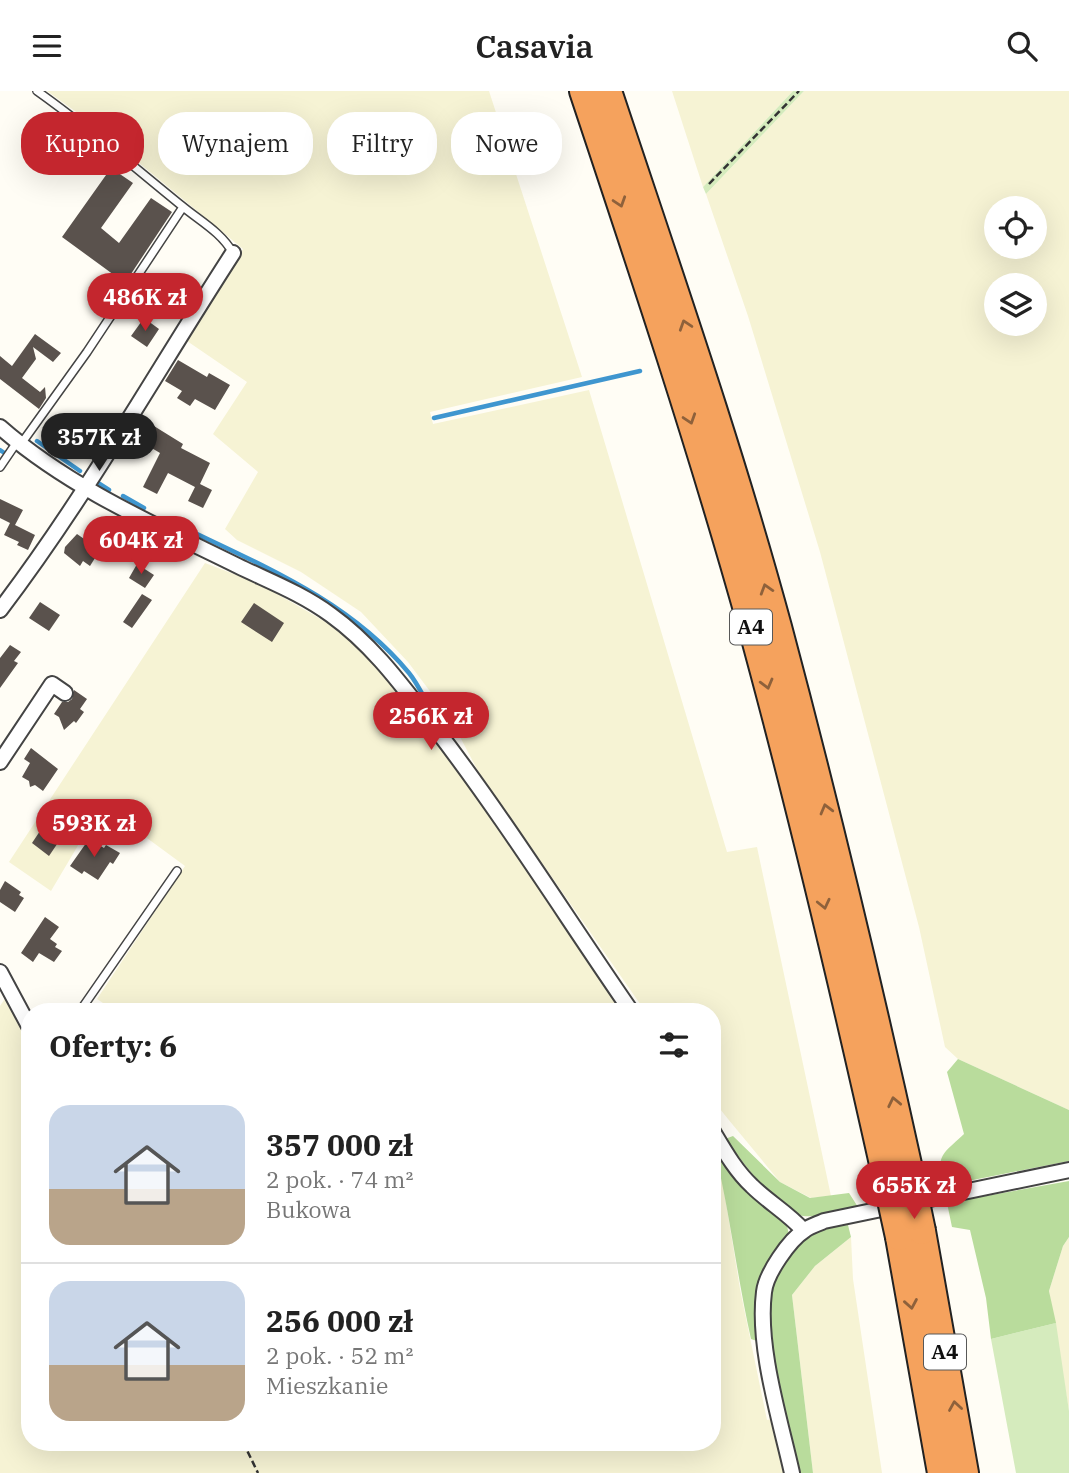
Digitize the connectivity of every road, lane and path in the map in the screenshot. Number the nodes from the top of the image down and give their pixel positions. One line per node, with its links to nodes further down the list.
1 (37, 91): 6 (lane)
2 (583, 91): 22 (highway, A4, one-way to 22)
3 (608, 91): 22 (highway, A4, one-way to 3)
4 (799, 91): 5 (path)
5 (709, 184)
6 (183, 207): 7 (lane); 9 (lane)
7 (233, 253): 11 (street)
8 (0, 427): 9 (street)
9 (19, 443): 10 (lane); 11 (street)
10 (0, 467)
11 (86, 486): 12 (street); 18 (street)
12 (0, 610)
13 (65, 693): 14 (street)
14 (0, 762)
15 (177, 870): 17 (lane)
16 (0, 972): 19 (street)
17 (85, 1003)
18 (626, 1003)
19 (21, 1011)
20 (721, 1145): 23 (street)
21 (1069, 1170): 23 (street)
22 (897, 1171): 24 (highway, A4, bridge)
23 (803, 1230): 27 (street)
24 (910, 1234): 28 (highway, A4, one-way to 28); 29 (highway, A4, one-way to 24)
25 (247, 1451): 26 (path)
26 (258, 1473)
27 (792, 1473)
28 (941, 1473)
29 (965, 1473)

